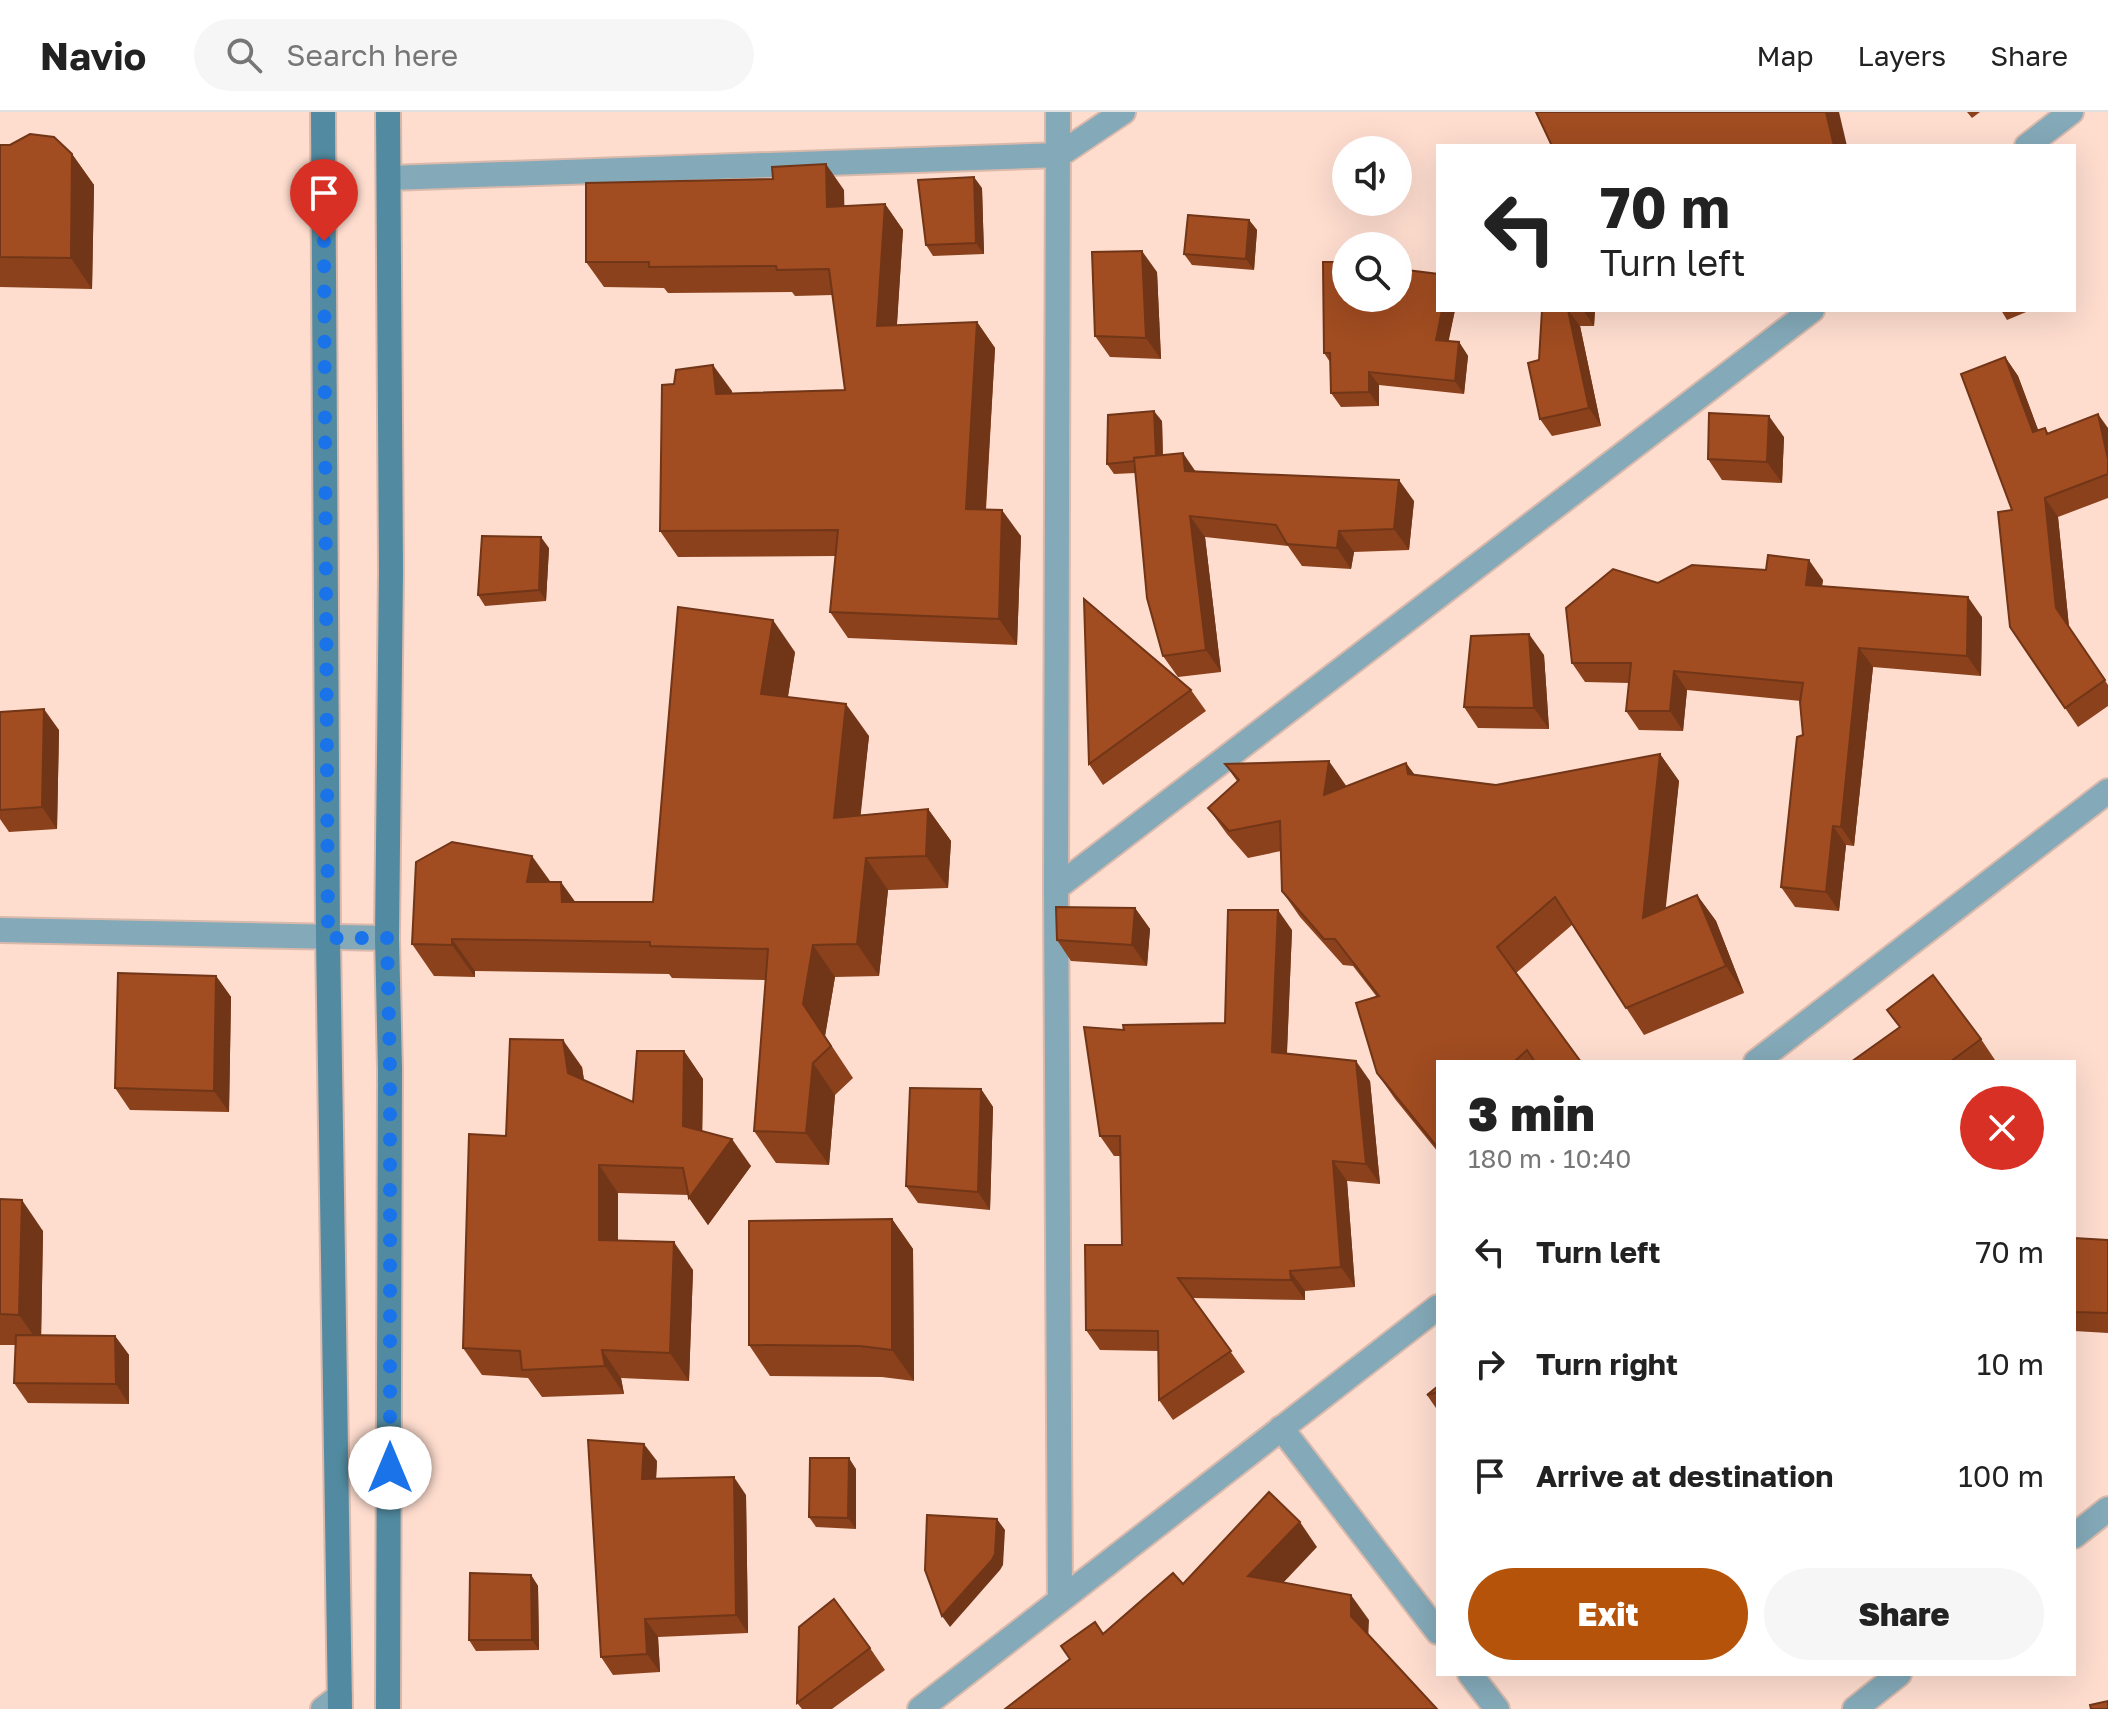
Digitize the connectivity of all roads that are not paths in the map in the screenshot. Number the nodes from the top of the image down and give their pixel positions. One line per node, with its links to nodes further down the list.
1 (323, 112): 13 (street)
2 (388, 112): 8 (street)
3 (1058, 112): 7 (street)
4 (1123, 112): 7 (street)
5 (2071, 112): 6 (street)
6 (2030, 144)
7 (1059, 155): 8 (street); 11 (street)
8 (389, 178): 14 (street)
9 (1809, 312): 11 (street)
10 (2108, 791): 15 (street)
11 (1056, 888): 20 (street)
12 (0, 930): 13 (street)
13 (328, 938): 14 (street); 24 (street)
14 (387, 938): 25 (street)
15 (1759, 1060)
16 (1436, 1309): 17 (street)
17 (1281, 1428): 20 (street); 21 (street)
18 (2108, 1509): 19 (street)
19 (2076, 1534)
20 (1060, 1599): 26 (street)
21 (1436, 1629)
22 (1472, 1676): 27 (street)
23 (1896, 1676): 28 (street)
24 (334, 1705)
25 (388, 1709)
26 (920, 1709)
27 (1497, 1709)
28 (1855, 1709)

